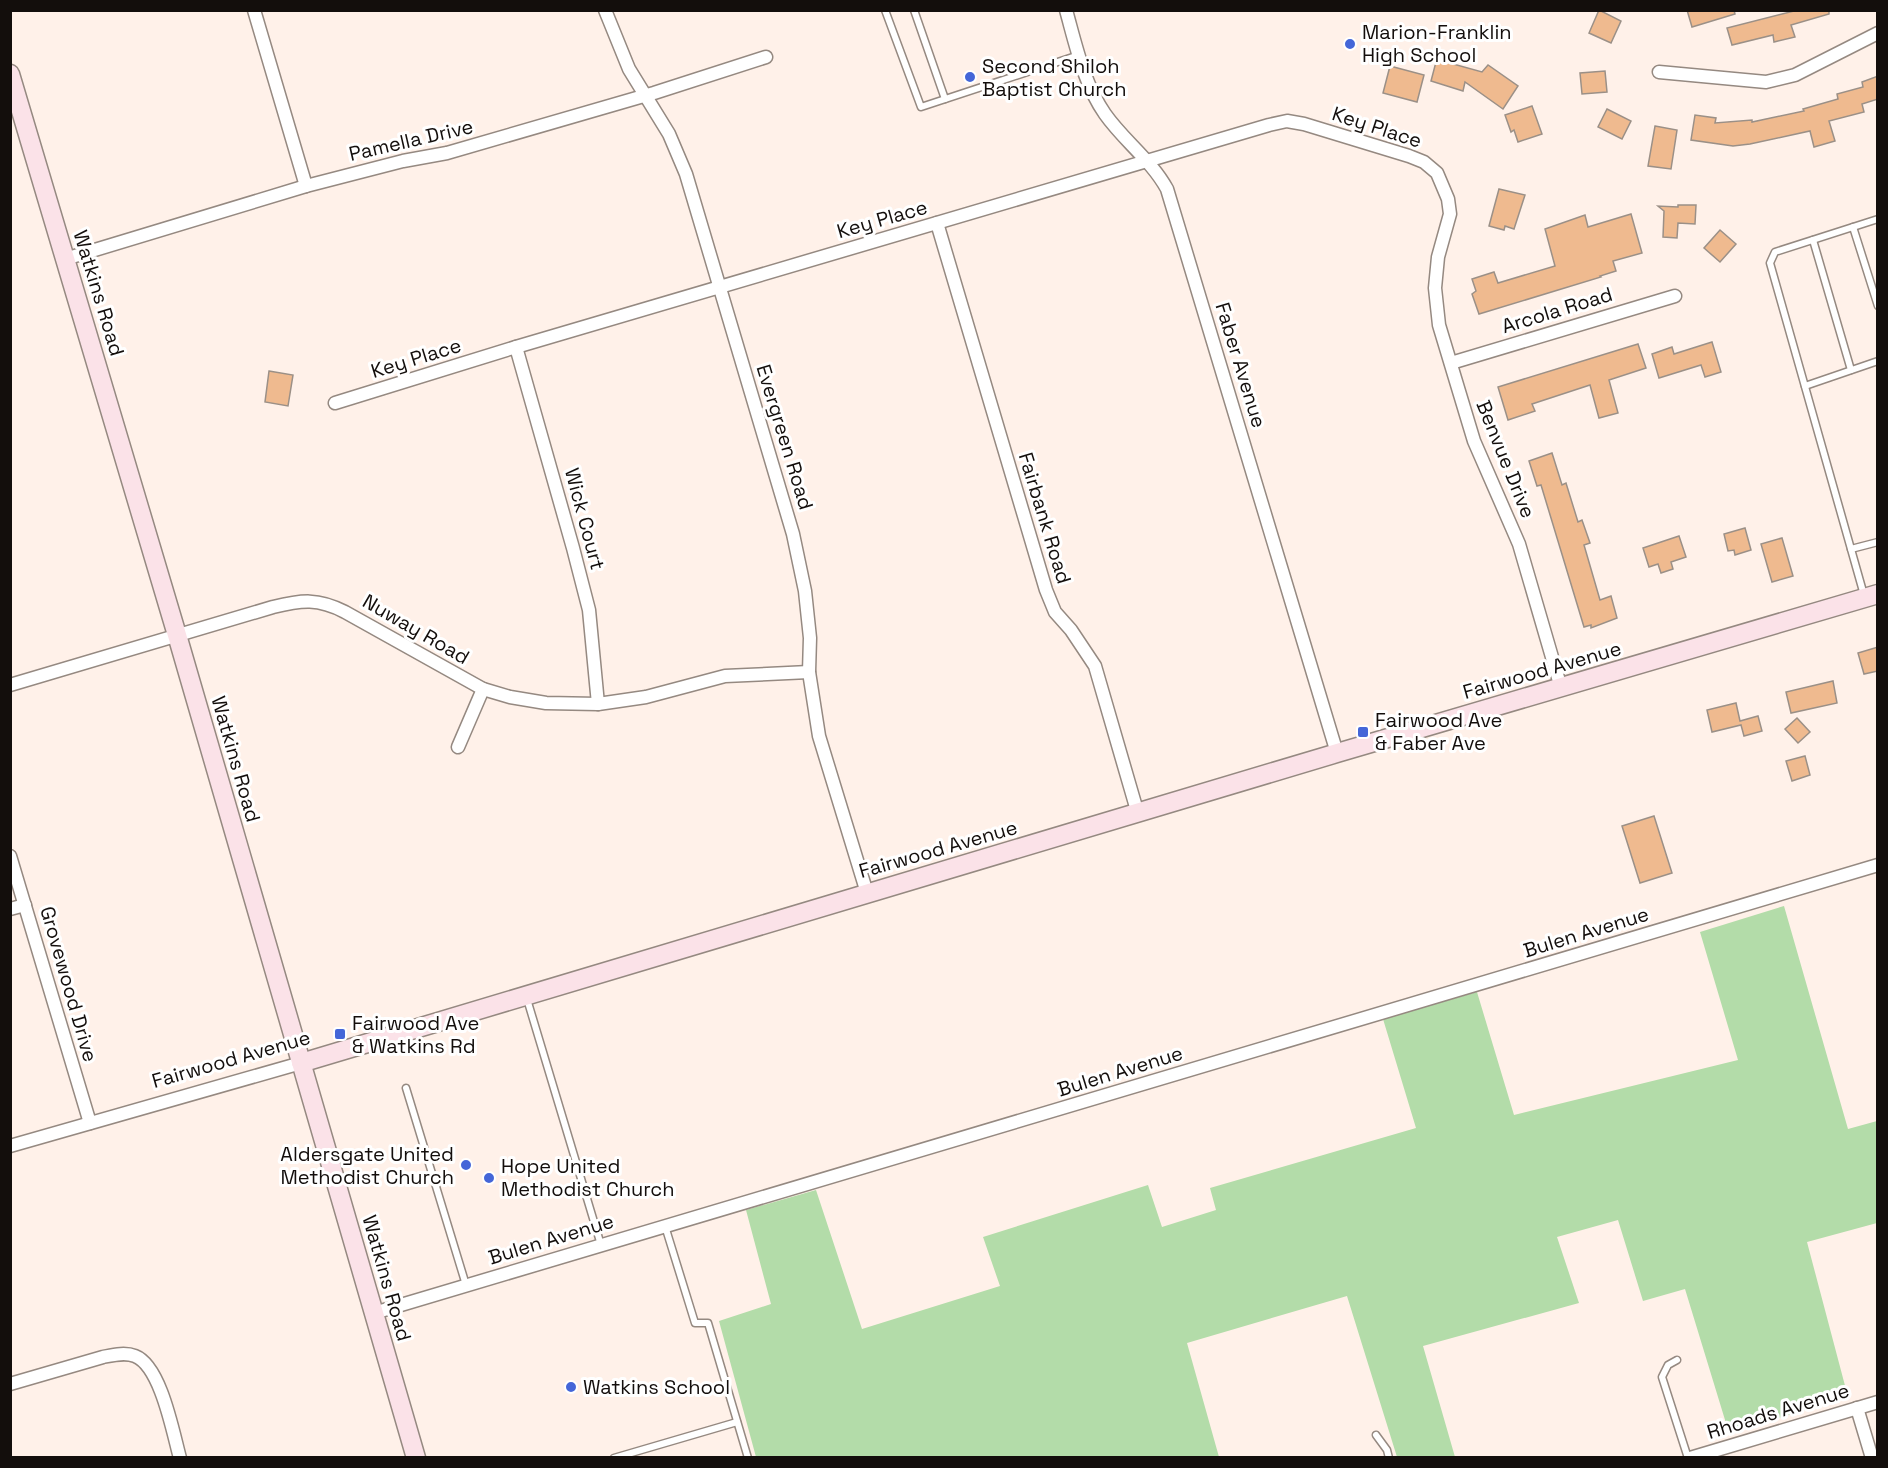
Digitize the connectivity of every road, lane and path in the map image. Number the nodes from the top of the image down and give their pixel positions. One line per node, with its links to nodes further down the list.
1 (254, 10): 15 (street)
2 (605, 10): 11 (street, Evergreen Road)
3 (885, 10): 12 (lane)
4 (914, 10): 12 (lane)
5 (1066, 10): 7 (street, Faber Avenue)
6 (1878, 33): 9 (street)
7 (1079, 55): 12 (lane); 13 (street, Faber Avenue)
8 (766, 57): 11 (street, Pamella Drive)
9 (1659, 72)
10 (10, 74): 20 (street, Watkins Road)
11 (645, 95): 15 (street, Pamella Drive); 21 (street, Evergreen Road)
12 (945, 99)
13 (1147, 161): 14 (street, Key Place); 17 (street, Key Place); 40 (street, Faber Avenue)
14 (1437, 173): 26 (street, Benvue Drive)
15 (306, 186): 20 (street, Pamella Drive)
16 (1878, 219): 18 (lane)
17 (937, 223): 21 (street, Key Place); 41 (street, Fairbank Road)
18 (1853, 227): 19 (lane); 23 (lane)
19 (1813, 240): 27 (lane); 28 (lane)
20 (65, 260): 33 (street, Watkins Road)
21 (720, 287): 24 (street, Key Place); 34 (street, Evergreen Road)
22 (1675, 296): 26 (street, Arcola Road)
23 (1878, 306)
24 (516, 347): 29 (street, Key Place); 38 (street, Wick Court)
25 (1878, 361): 27 (lane)
26 (1451, 363): 36 (street, Benvue Drive)
27 (1851, 370): 28 (lane)
28 (1805, 387): 31 (lane)
29 (335, 403)
30 (1878, 542): 31 (lane)
31 (1851, 549): 32 (lane)
32 (1871, 596): 36 (street, Fairwood Avenue)
33 (177, 635): 35 (street, Nuway Road); 37 (street, Nuway Road); 48 (street, Watkins Road)
34 (809, 672): 38 (street, Nuway Road); 44 (street, Evergreen Road)
35 (10, 685)
36 (1561, 688): 40 (street, Fairwood Avenue)
37 (483, 689): 38 (street, Nuway Road); 39 (street)
38 (598, 704)
39 (458, 747)
40 (1337, 753): 41 (street, Fairwood Avenue)
41 (1138, 814): 44 (street, Fairwood Avenue)
42 (10, 856): 45 (street, Grovewood Drive)
43 (1878, 865): 52 (street, Bulen Avenue)
44 (867, 893): 47 (street, Fairwood Avenue)
45 (25, 905): 46 (street); 50 (street, Grovewood Drive)
46 (10, 909)
47 (526, 995): 48 (street, Fairwood Avenue); 53 (lane)
48 (302, 1063): 50 (street, Fairwood Avenue); 55 (street, Watkins Road)
49 (406, 1088): 54 (lane)
50 (90, 1123): 51 (street, Fairwood Avenue)
51 (10, 1146)
52 (665, 1225): 53 (street, Bulen Avenue); 60 (lane)
53 (601, 1245): 54 (street, Bulen Avenue)
54 (466, 1285): 55 (street, Bulen Avenue)
55 (374, 1313): 63 (street, Watkins Road)
56 (1677, 1360): 67 (lane)
57 (10, 1384): 62 (street)
58 (1878, 1402): 59 (street, Rhoads Avenue)
59 (1857, 1408): 67 (street, Rhoads Avenue); 68 (street)
60 (737, 1422): 64 (lane); 65 (lane)
61 (1376, 1435): 66 (lane)
62 (180, 1458)
63 (416, 1458)
64 (614, 1458)
65 (748, 1458)
66 (1389, 1458)
67 (1689, 1458)
68 (1872, 1458)

